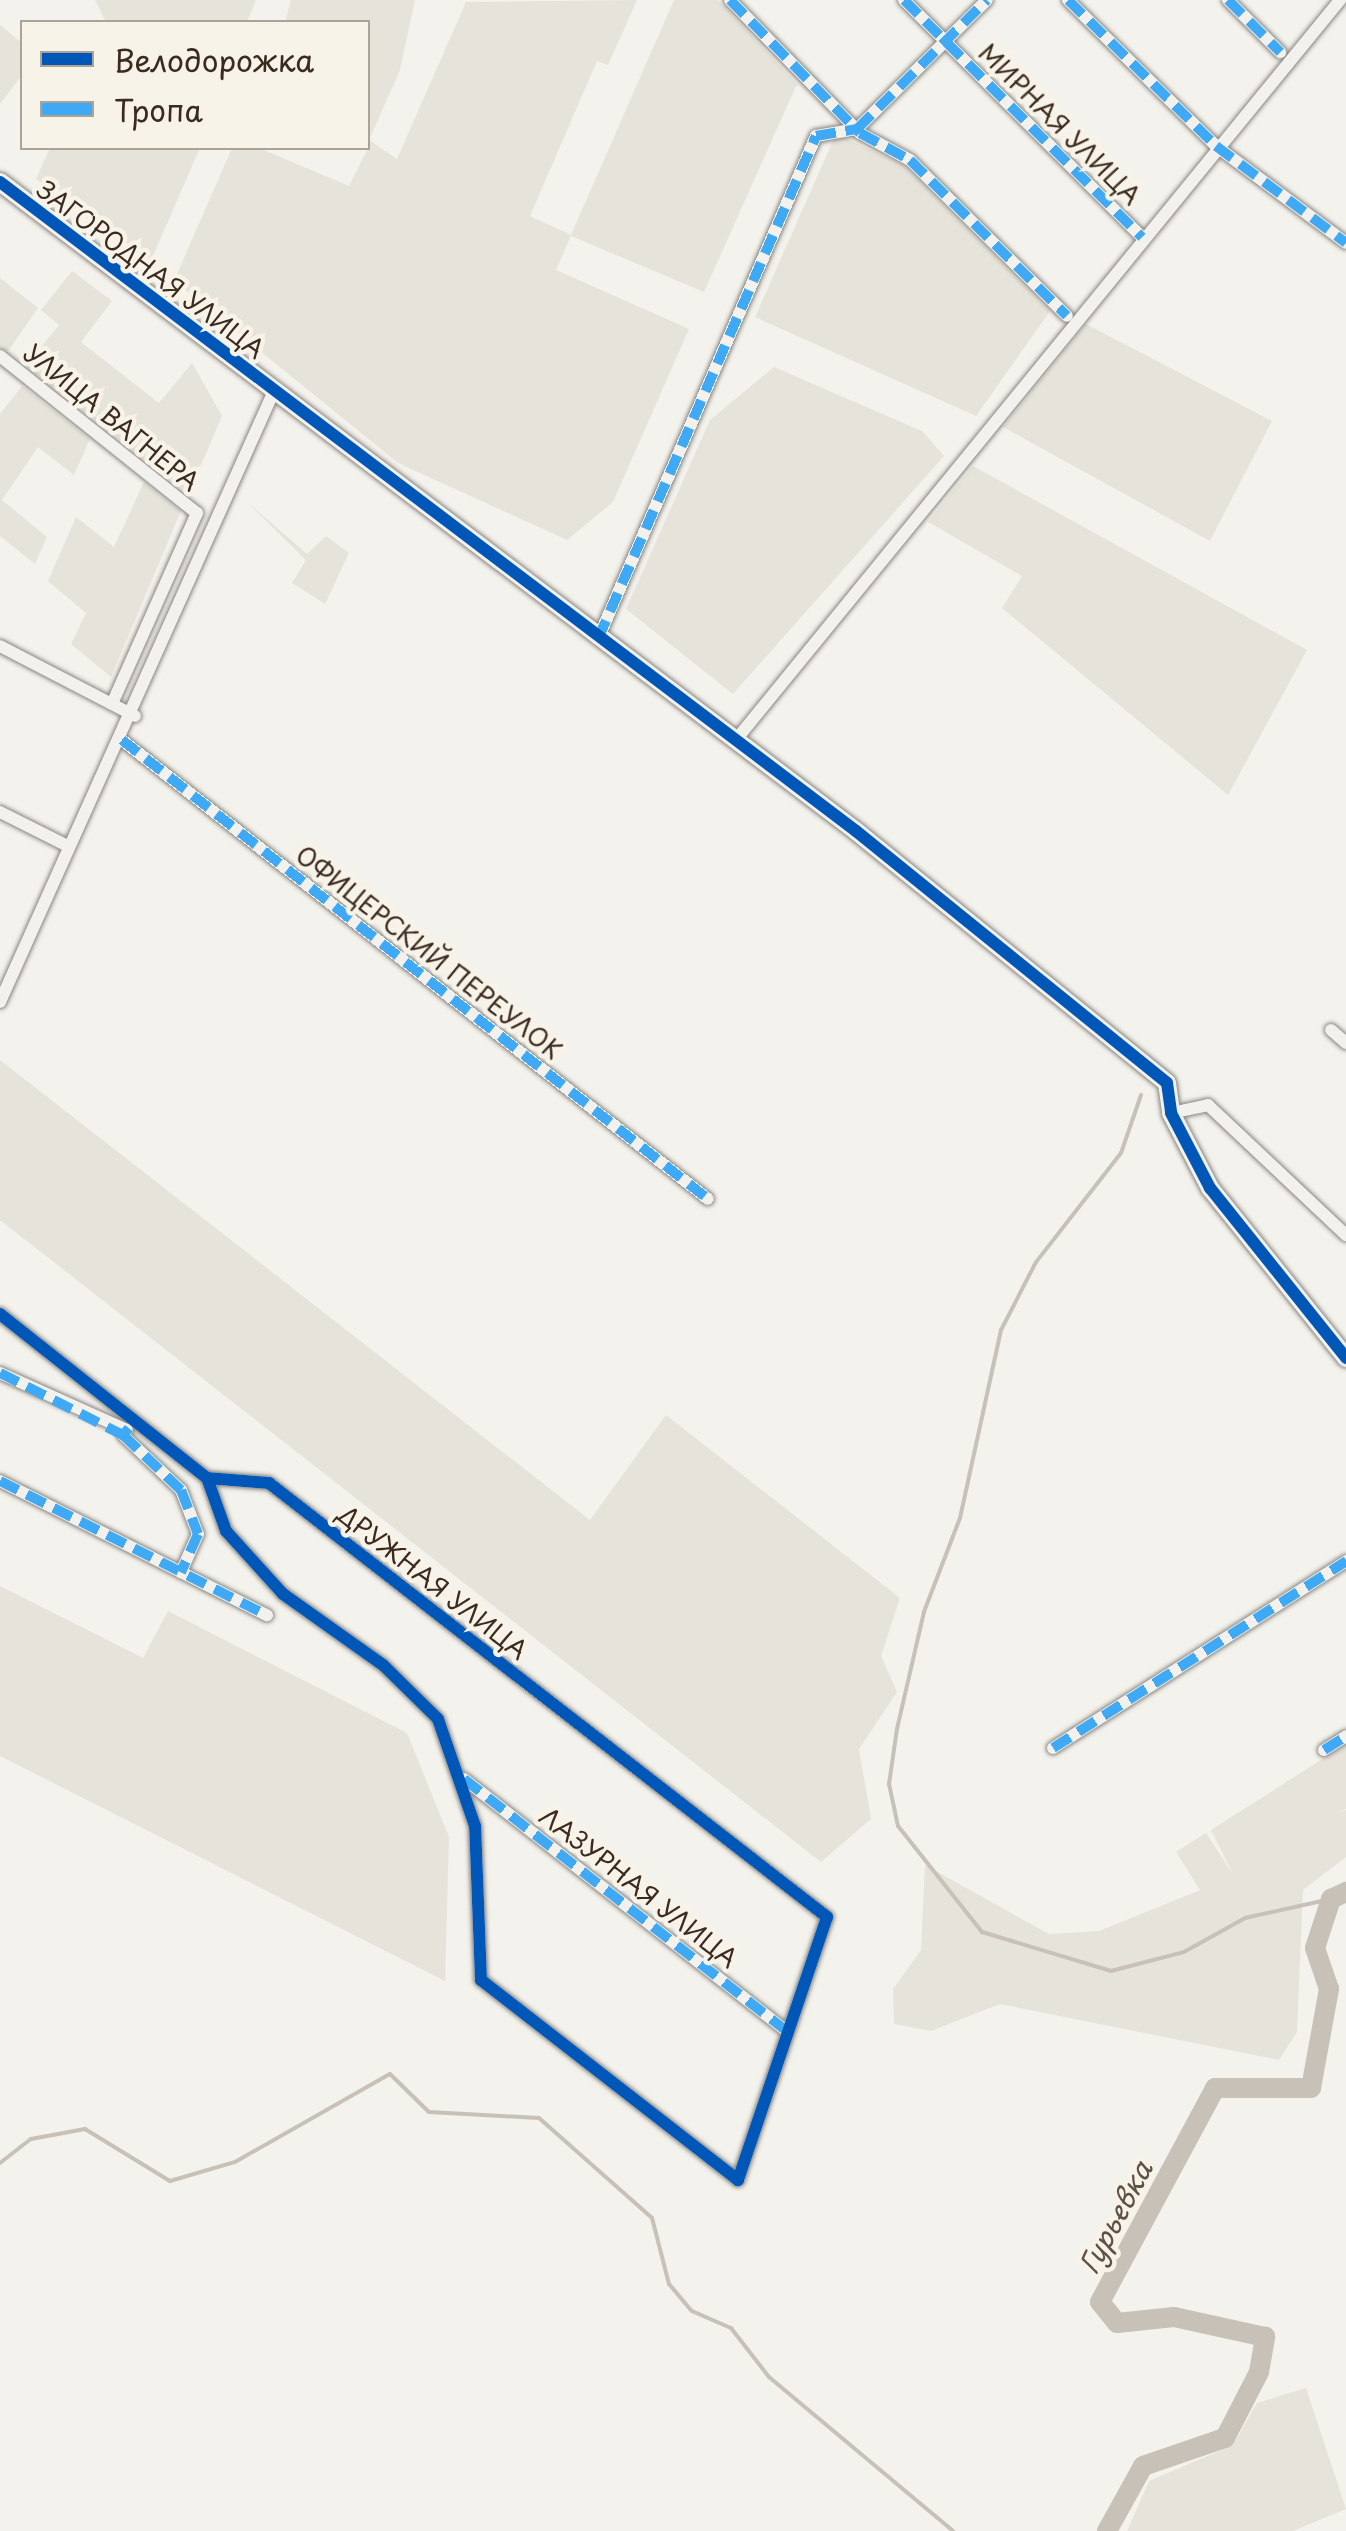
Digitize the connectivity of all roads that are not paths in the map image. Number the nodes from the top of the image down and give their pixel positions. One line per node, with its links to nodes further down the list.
1 (730, 0): 9 (street)
2 (904, 0): 7 (street, МИРНАЯ УЛИЦА)
3 (987, 0): 7 (street)
4 (1068, 0): 12 (street)
5 (1228, 0): 8 (street)
6 (1340, 0): 21 (street)
7 (946, 42): 9 (street); 11 (street, МИРНАЯ УЛИЦА)
8 (1280, 52)
9 (857, 129): 13 (street); 16 (street)
10 (0, 182): 15 (street, ЗАГОРОДНАЯ УЛИЦА)
11 (1142, 238)
12 (1346, 242)
13 (1067, 316)
14 (0, 356): 18 (street, УЛИЦА ВАГНЕРА)
15 (274, 391): 16 (street, ЗАГОРОДНАЯ УЛИЦА); 19 (street)
16 (598, 639): 21 (street, ЗАГОРОДНАЯ УЛИЦА)
17 (0, 646): 18 (street)
18 (112, 704): 19 (street)
19 (134, 716): 20 (street)
20 (122, 740): 23 (street); 28 (street, ОФИЦЕРСКИЙ ПЕРЕУЛОК)
21 (735, 741): 27 (street, ЗАГОРОДНАЯ УЛИЦА)
22 (0, 812): 23 (street)
23 (68, 846): 24 (street)
24 (0, 1002)
25 (1331, 1030): 26 (street)
26 (1346, 1044)
27 (1172, 1113): 29 (street); 31 (street, ЗАГОРОДНАЯ УЛИЦА)
28 (708, 1199)
29 (1346, 1235)
30 (0, 1314): 33 (street)
31 (1346, 1358)
32 (0, 1372): 34 (street)
33 (135, 1420): 34 (street); 35 (street)
34 (124, 1434): 38 (street)
35 (207, 1478): 43 (street); 43 (street, ДРУЖНАЯ УЛИЦА)
36 (0, 1481): 38 (street)
37 (1346, 1561): 41 (street)
38 (181, 1572): 39 (street)
39 (267, 1615)
40 (1346, 1736): 42 (street)
41 (1054, 1748)
42 (1324, 1750)
43 (464, 1778): 44 (street, ЛАЗУРНАЯ УЛИЦА)
44 (787, 2031)

